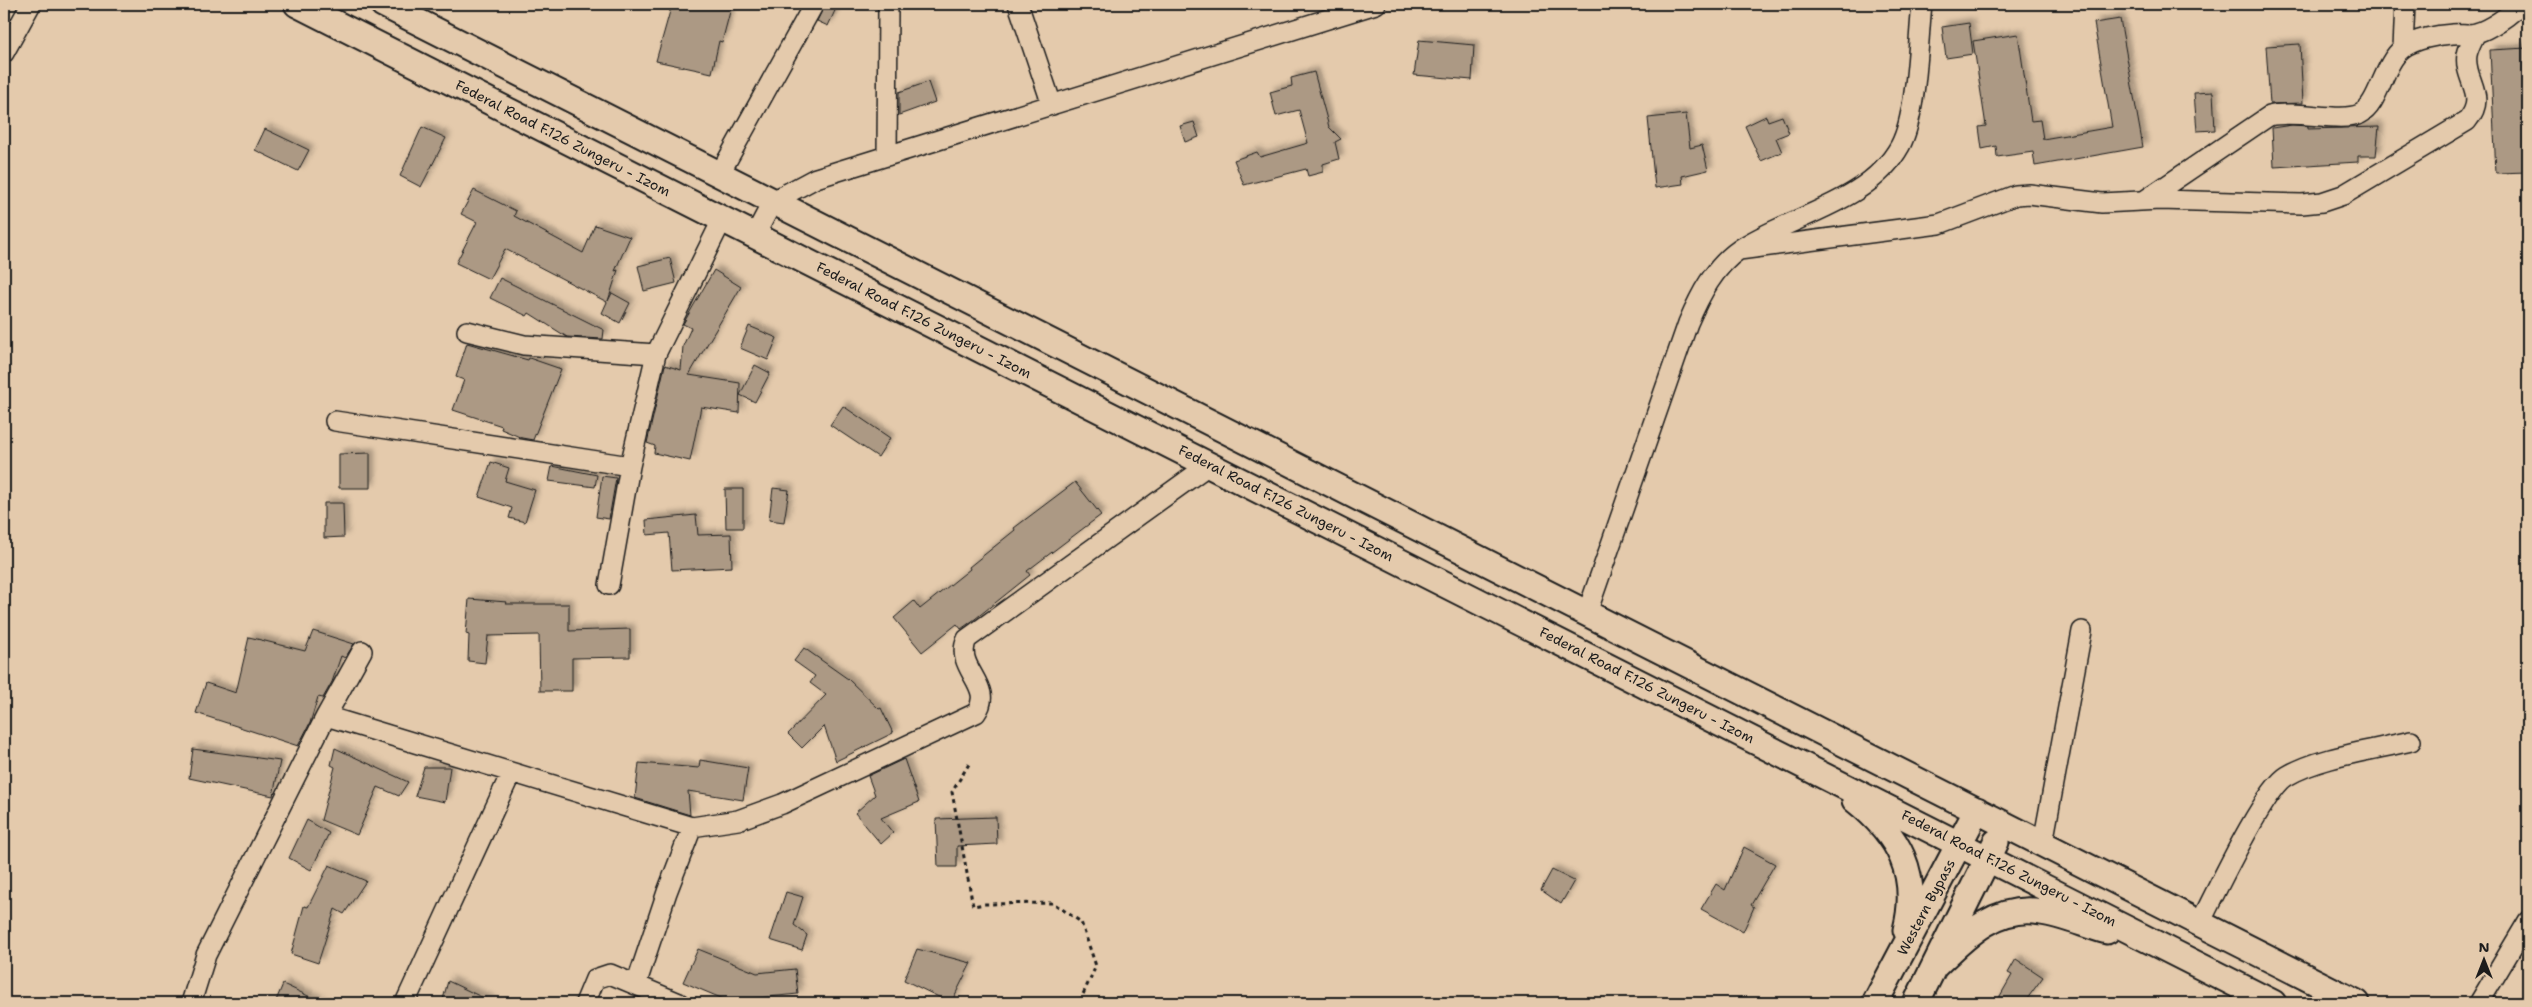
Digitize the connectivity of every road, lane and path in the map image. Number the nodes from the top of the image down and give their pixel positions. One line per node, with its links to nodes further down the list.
1 (31, 4): 13 (street)
2 (298, 4): 19 (main road, Federal Road F.126 Zungeru - Izom)
3 (383, 4): 16 (main road)
4 (814, 4): 16 (street)
5 (888, 4): 15 (street)
6 (1018, 4): 14 (street)
7 (1376, 4): 14 (street)
8 (1922, 4): 21 (street)
9 (2405, 4): 12 (street)
10 (2519, 4): 11 (street)
11 (2476, 33): 12 (street); 17 (street)
12 (2404, 48): 17 (street)
13 (4, 53)
14 (1052, 105): 15 (street)
15 (886, 156): 18 (street)
16 (719, 175): 18 (main road)
17 (2145, 200): 21 (street)
18 (773, 201): 20 (street); 28 (main road)
19 (722, 218): 20 (main road, Federal Road F.126 Zungeru - Izom); 23 (street)
20 (755, 235): 25 (main road, Federal Road F.126 Zungeru - Izom)
21 (1739, 250): 28 (street)
22 (468, 331): 23 (street)
23 (656, 354): 26 (street)
24 (335, 421): 26 (street)
25 (1210, 464): 35 (main road, Federal Road F.126 Zungeru - Izom); 38 (street)
26 (630, 466): 27 (street)
27 (609, 585)
28 (1587, 613): 36 (main road)
29 (2082, 631): 40 (street)
30 (362, 651): 31 (street)
31 (326, 716): 34 (street); 48 (street)
32 (2411, 741): 43 (street)
33 (969, 764): 52 (path)
34 (511, 773): 38 (street); 49 (street)
35 (1824, 775): 39 (main road, Federal Road F.126 Zungeru - Izom); 45 (main road)
36 (1976, 810): 37 (main road); 39 (main road, Western Bypass)
37 (2005, 824): 40 (main road); 41 (main road)
38 (692, 827): 47 (street)
39 (1958, 843): 41 (main road, Federal Road F.126 Zungeru - Izom); 45 (main road, Western Bypass)
40 (2043, 843): 43 (main road)
41 (1988, 858): 44 (main road, Federal Road F.126 Zungeru - Izom); 46 (main road)
42 (2528, 921): 57 (street)
43 (2200, 923): 56 (main road)
44 (2164, 948): 46 (main road); 55 (main road, Federal Road F.126 Zungeru - Izom)
45 (1901, 954): 53 (main road, Western Bypass)
46 (1934, 967): 54 (main road)
47 (636, 985): 50 (street); 51 (street)
48 (192, 1003)
49 (404, 1003)
50 (585, 1003)
51 (679, 1003)
52 (1079, 1003)
53 (1875, 1003)
54 (1916, 1003)
55 (2273, 1003)
56 (2357, 1003)
57 (2478, 1003)

